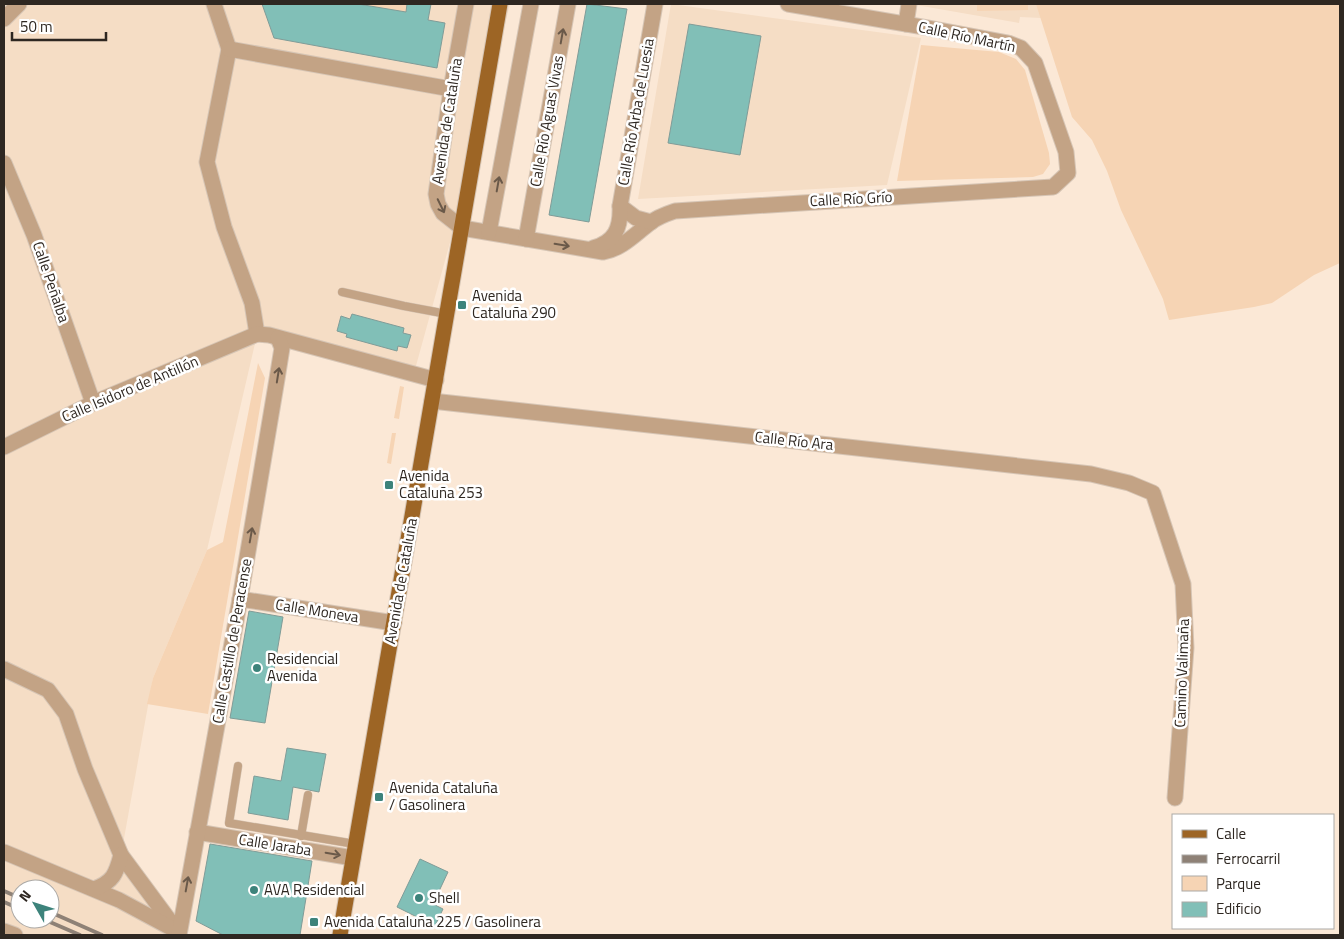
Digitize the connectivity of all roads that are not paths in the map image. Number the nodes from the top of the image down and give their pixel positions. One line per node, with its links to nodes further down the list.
1 (19, 4): 11 (street)
2 (214, 4): 13 (street)
3 (466, 4): 14 (street, Avenida de Cataluña)
4 (500, 4): 19 (main road, Avenida de Cataluña)
5 (531, 4): 20 (street, one-way to 5)
6 (568, 4): 21 (street, Calle Río Aguas Vivas, one-way to 6)
7 (655, 4): 17 (street, Calle Río Arba de Luesia)
8 (788, 4): 10 (street, Calle Río Martín)
9 (909, 4): 12 (street)
10 (819, 6): 12 (street, Calle Río Martín)
11 (4, 19)
12 (906, 24): 16 (street, Calle Río Martín)
13 (230, 49): 14 (street); 25 (street)
14 (451, 89): 19 (street, Avenida de Cataluña, one-way to 19)
15 (4, 162): 29 (street, Calle Peñalba)
16 (1053, 188): 18 (street, Calle Río Grío)
17 (620, 214): 18 (street); 22 (street, Calle Río Arba de Luesia)
18 (646, 226): 22 (street, Calle Río Grío)
19 (462, 228): 20 (street, Calle Río Grío); 24 (main road, Avenida de Cataluña)
20 (489, 232): 21 (street, Calle Río Grío)
21 (526, 239): 22 (street, Calle Río Grío, one-way to 22)
22 (589, 249)
23 (342, 292): 24 (lane)
24 (447, 314): 27 (main road, Avenida de Cataluña)
25 (257, 334): 26 (street); 29 (street, Calle Isidoro de Antillón)
26 (283, 342): 27 (street); 32 (street, Calle Castillo de Peracense, one-way to 26)
27 (436, 380): 28 (main road, Avenida de Cataluña)
28 (432, 401): 31 (street, Calle Río Ara); 33 (main road, Avenida de Cataluña)
29 (93, 403): 30 (street, Calle Isidoro de Antillón)
30 (4, 447)
31 (1152, 494): 37 (street, Camino Valimaña)
32 (240, 599): 33 (street, Calle Moneva); 38 (street, Calle Castillo de Peracense)
33 (394, 624): 40 (main road, Avenida de Cataluña)
34 (4, 669): 42 (street)
35 (238, 766): 39 (lane)
36 (308, 795): 39 (lane)
37 (1175, 798)
38 (197, 832): 40 (street, Calle Jaraba, one-way to 40); 45 (street, Calle Castillo de Peracense, one-way to 38)
39 (301, 836): 40 (lane)
40 (354, 851): 47 (main road, Avenida de Cataluña)
41 (4, 852): 43 (street)
42 (121, 855): 43 (street); 45 (street)
43 (94, 889): 45 (street)
44 (4, 931): 46 (street)
45 (179, 934)
46 (15, 935)
47 (340, 935)

